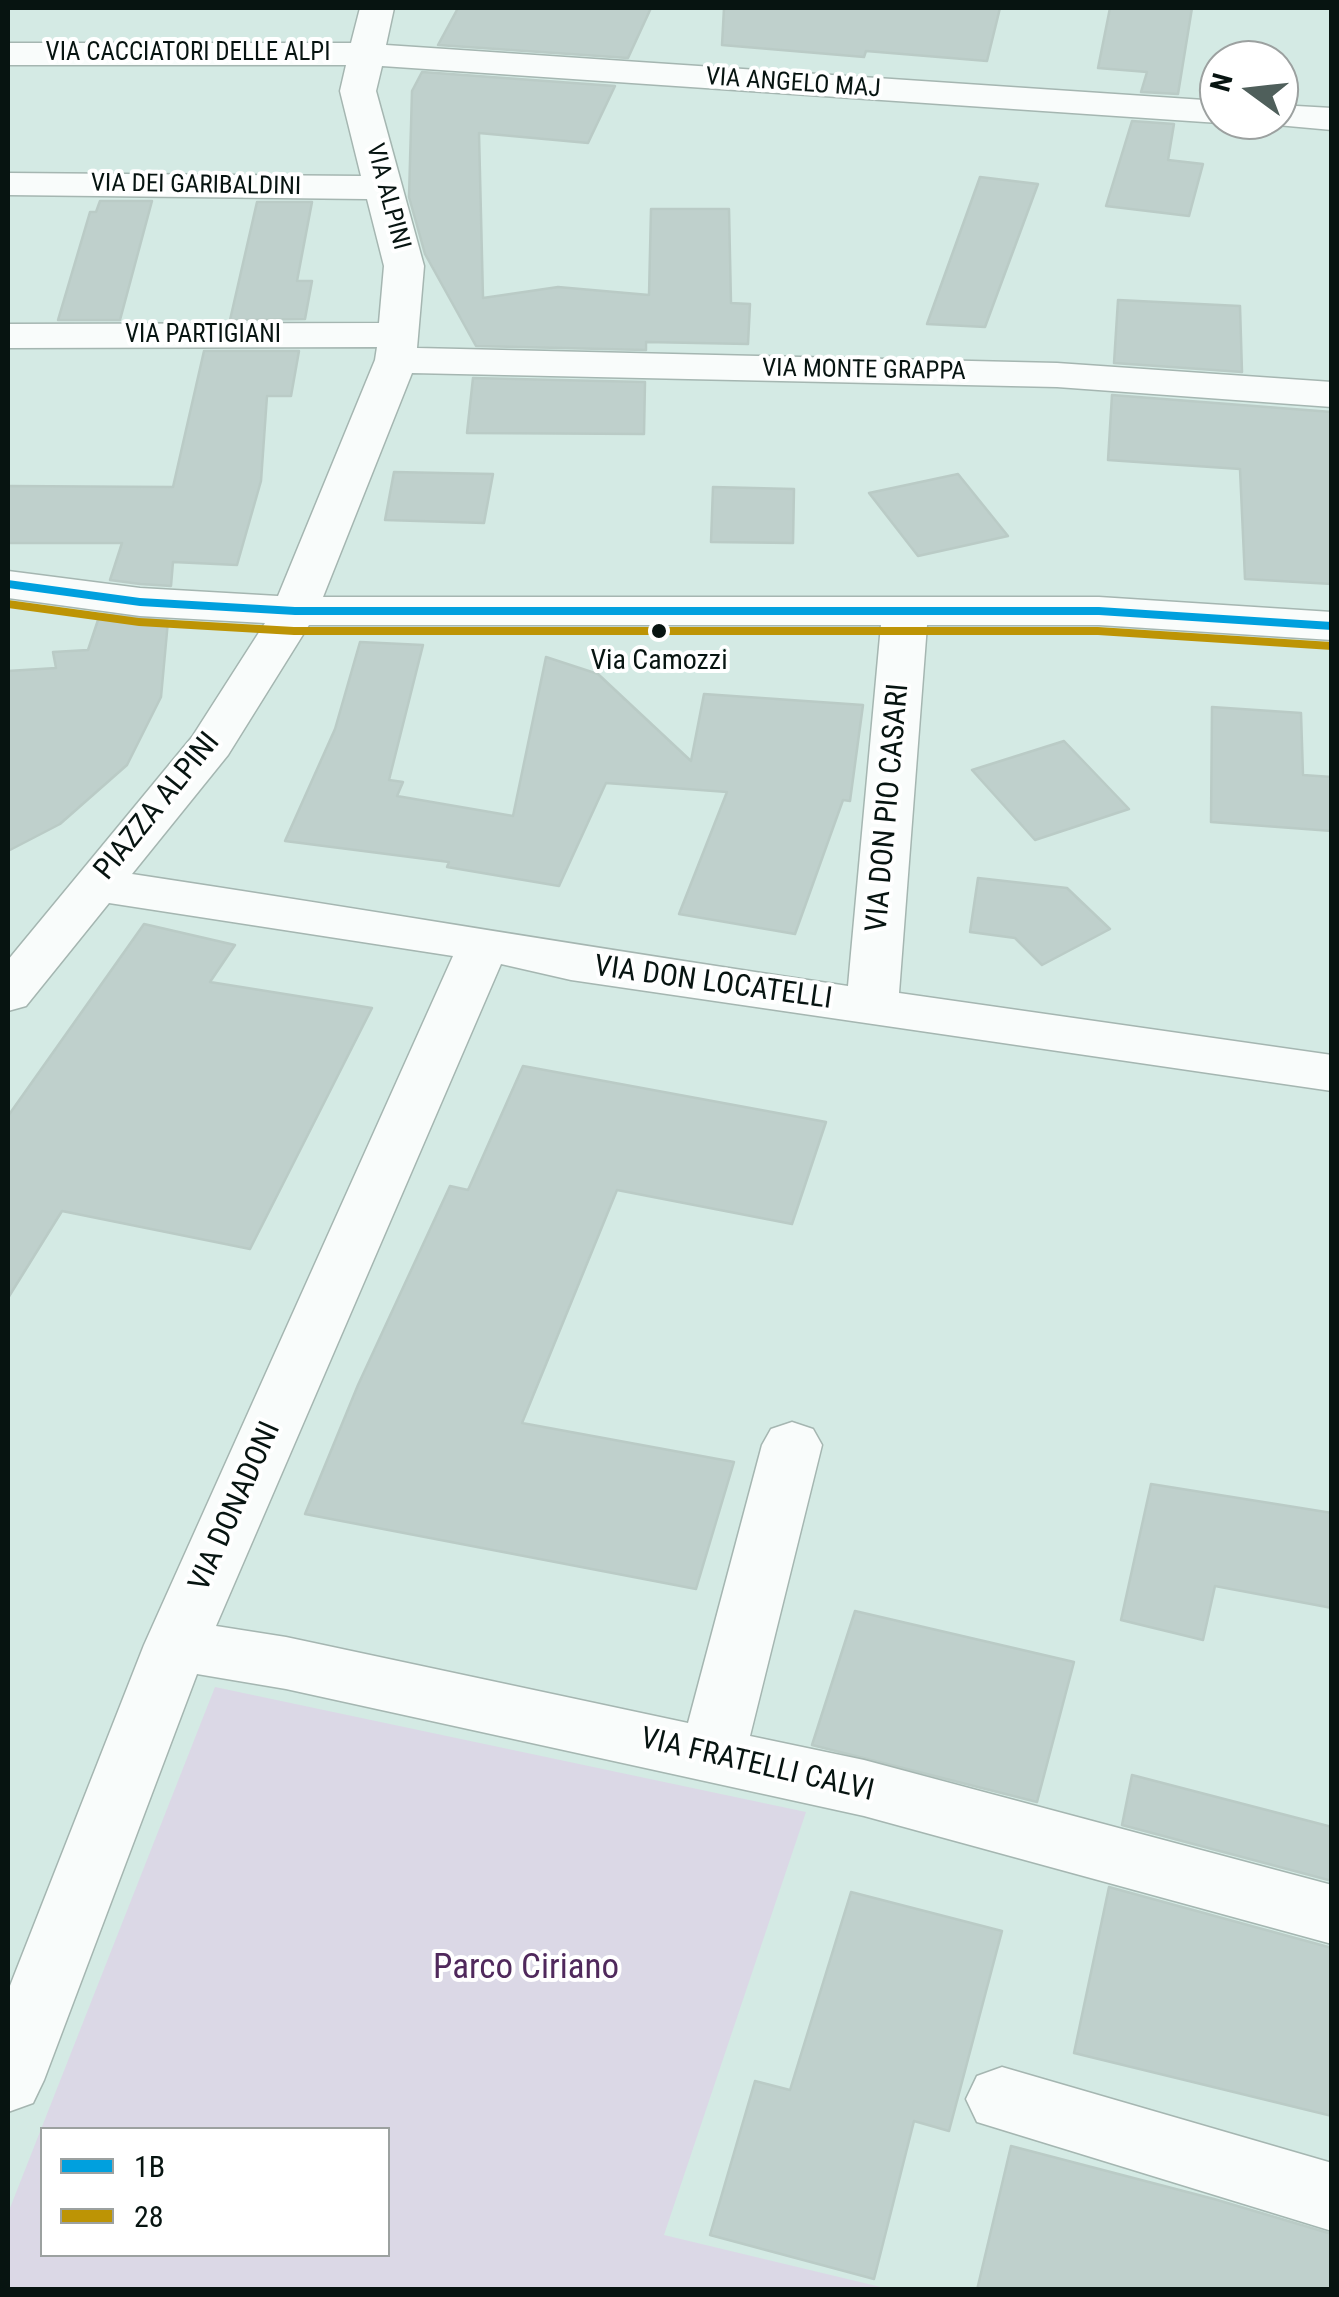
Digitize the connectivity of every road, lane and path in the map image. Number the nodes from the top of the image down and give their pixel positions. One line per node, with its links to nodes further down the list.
1 (377, 8): 3 (street, VIA ALPINI)
2 (8, 54): 3 (street, VIA CACCIATORI DELLE ALPI)
3 (368, 54): 4 (street, VIA ANGELO MAJ); 8 (street, VIA ALPINI)
4 (1199, 111)
5 (1299, 117): 6 (street)
6 (1332, 119)
7 (8, 184): 8 (street, VIA DEI GARIBALDINI)
8 (385, 188): 10 (street, VIA ALPINI)
9 (8, 336): 10 (street, VIA PARTIGIANI)
10 (397, 348): 11 (street, VIA MONTE GRAPPA); 14 (street, VIA ALPINI)
11 (1332, 395)
12 (8, 584): 14 (street)
13 (905, 610): 14 (street); 15 (street); 19 (street, VIA DON PIO CASARI)
14 (294, 611): 16 (street, PIAZZA ALPINI)
15 (1332, 626)
16 (96, 885): 17 (street, VIA DON LOCATELLI); 18 (street, PIAZZA ALPINI)
17 (484, 944): 19 (street, VIA DON LOCATELLI); 22 (street, VIA DONADONI)
18 (8, 994)
19 (872, 1006): 20 (street, VIA DON LOCATELLI)
20 (1332, 1073)
21 (792, 1445): 23 (street)
22 (176, 1645): 23 (street, VIA FRATELLI CALVI); 25 (street, VIA DONADONI)
23 (712, 1756): 24 (street, VIA FRATELLI CALVI)
24 (1332, 1915)
25 (8, 2080)
26 (1002, 2099): 27 (street)
27 (1332, 2198)

